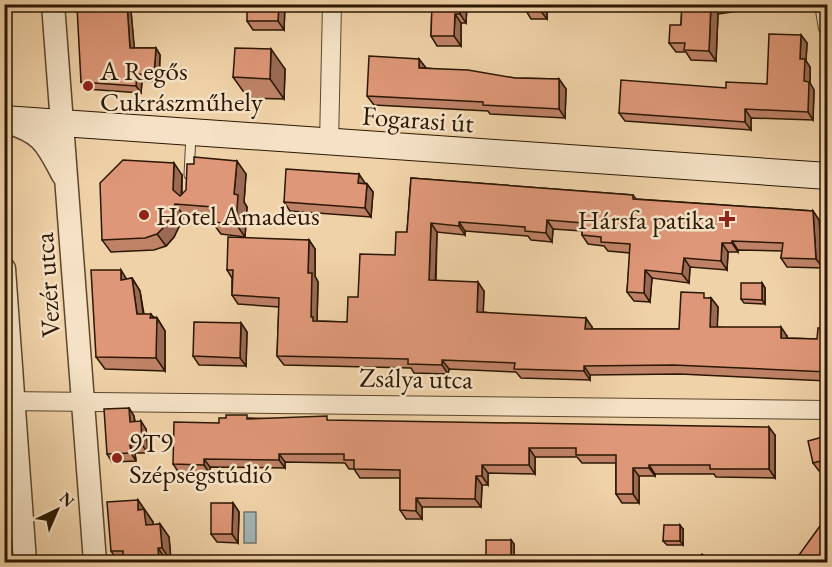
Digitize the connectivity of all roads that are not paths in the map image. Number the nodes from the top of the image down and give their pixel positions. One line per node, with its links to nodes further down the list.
1 (53, 4): 6 (street, Vezér utca)
2 (333, 4): 8 (street)
3 (825, 4): 4 (street)
4 (828, 28)
5 (4, 120): 6 (main road, Fogarasi út); 10 (street)
6 (63, 123): 7 (main road, Fogarasi út); 10 (street, Vezér utca)
7 (191, 132): 8 (main road, Fogarasi út); 11 (lane)
8 (329, 143): 9 (main road, Fogarasi út)
9 (828, 176)
10 (68, 184): 14 (street, Vezér utca)
11 (188, 185)
12 (4, 269): 13 (street, Vezér utca)
13 (9, 401): 14 (street, Zsálya utca); 16 (street, Vezér utca)
14 (84, 402): 15 (street, Zsálya utca); 17 (street, Vezér utca)
15 (828, 410)
16 (25, 562)
17 (95, 562)

